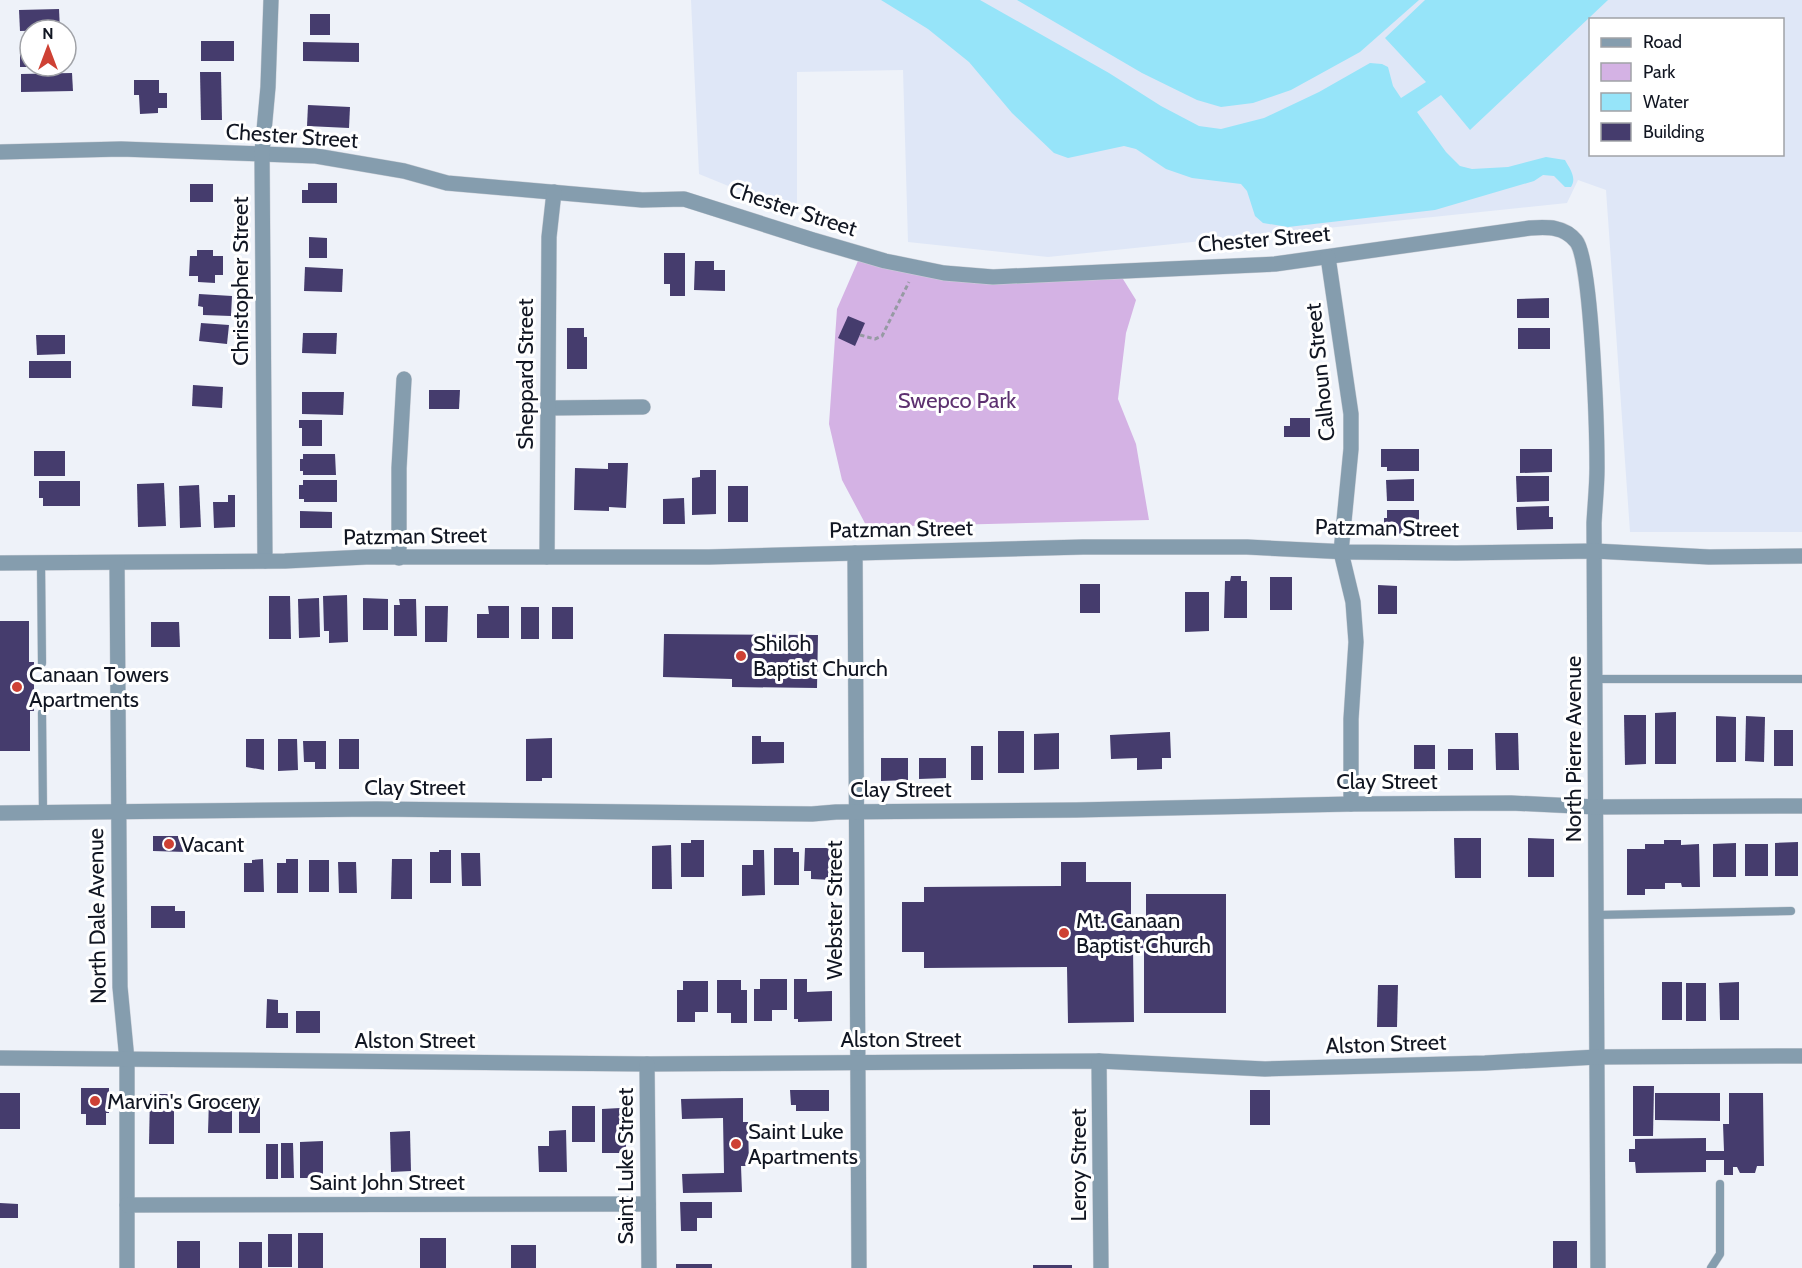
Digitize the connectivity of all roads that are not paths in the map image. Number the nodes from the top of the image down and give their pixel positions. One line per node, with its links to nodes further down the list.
1 (271, 0): 3 (street, Christopher Street)
2 (0, 152): 3 (street, Chester Street)
3 (262, 153): 4 (street, Chester Street); 16 (street, Christopher Street)
4 (554, 192): 6 (street, Chester Street); 9 (street, Sheppard Street)
5 (1570, 235): 6 (street, Chester Street); 10 (street, North Pierre Avenue)
6 (1328, 257): 11 (street, Calhoun Street)
7 (404, 379): 15 (street)
8 (643, 407): 9 (street)
9 (548, 408): 14 (street, Sheppard Street)
10 (1595, 551): 11 (street, Patzman Street); 13 (street, Patzman Street); 21 (street, North Pierre Avenue)
11 (1341, 552): 12 (street, Patzman Street); 24 (street, Calhoun Street)
12 (855, 553): 14 (street, Patzman Street); 29 (street, Webster Street)
13 (1802, 556)
14 (547, 557): 15 (street, Patzman Street)
15 (399, 558): 16 (street, Patzman Street)
16 (265, 561): 19 (street, Patzman Street)
17 (0, 563): 18 (street, Patzman Street)
18 (41, 563): 19 (street, Patzman Street); 20 (lane)
19 (117, 563): 28 (street, North Dale Avenue)
20 (42, 663)
21 (1595, 679): 22 (lane); 26 (street, North Pierre Avenue)
22 (1802, 679)
23 (42, 713): 27 (lane)
24 (1351, 804): 26 (street, Clay Street); 29 (street, Clay Street)
25 (1802, 806): 26 (street, Clay Street)
26 (1596, 807): 32 (street, North Pierre Avenue)
27 (43, 812): 28 (street, Clay Street); 30 (street, Clay Street)
28 (118, 812): 29 (street, Clay Street); 36 (street, North Dale Avenue)
29 (857, 812): 37 (street, Webster Street)
30 (0, 813)
31 (1791, 911): 32 (lane)
32 (1596, 915): 34 (street, North Pierre Avenue)
33 (1802, 1056): 34 (street, Alston Street)
34 (1597, 1057): 38 (street, Alston Street); 47 (street, North Pierre Avenue)
35 (0, 1058): 36 (street, Alston Street)
36 (127, 1060): 39 (street, Alston Street); 42 (street, North Dale Avenue)
37 (857, 1061): 38 (street, Alston Street); 39 (street, Alston Street); 45 (street, Webster Street)
38 (1099, 1061): 46 (street, Leroy Street)
39 (647, 1064): 41 (street, Saint Luke Street)
40 (1720, 1184): 48 (lane)
41 (648, 1204): 42 (street, Saint John Street); 44 (street, Saint Luke Street)
42 (126, 1205): 43 (street, North Dale Avenue)
43 (128, 1268)
44 (649, 1268)
45 (859, 1268)
46 (1101, 1268)
47 (1598, 1268)
48 (1711, 1268)

